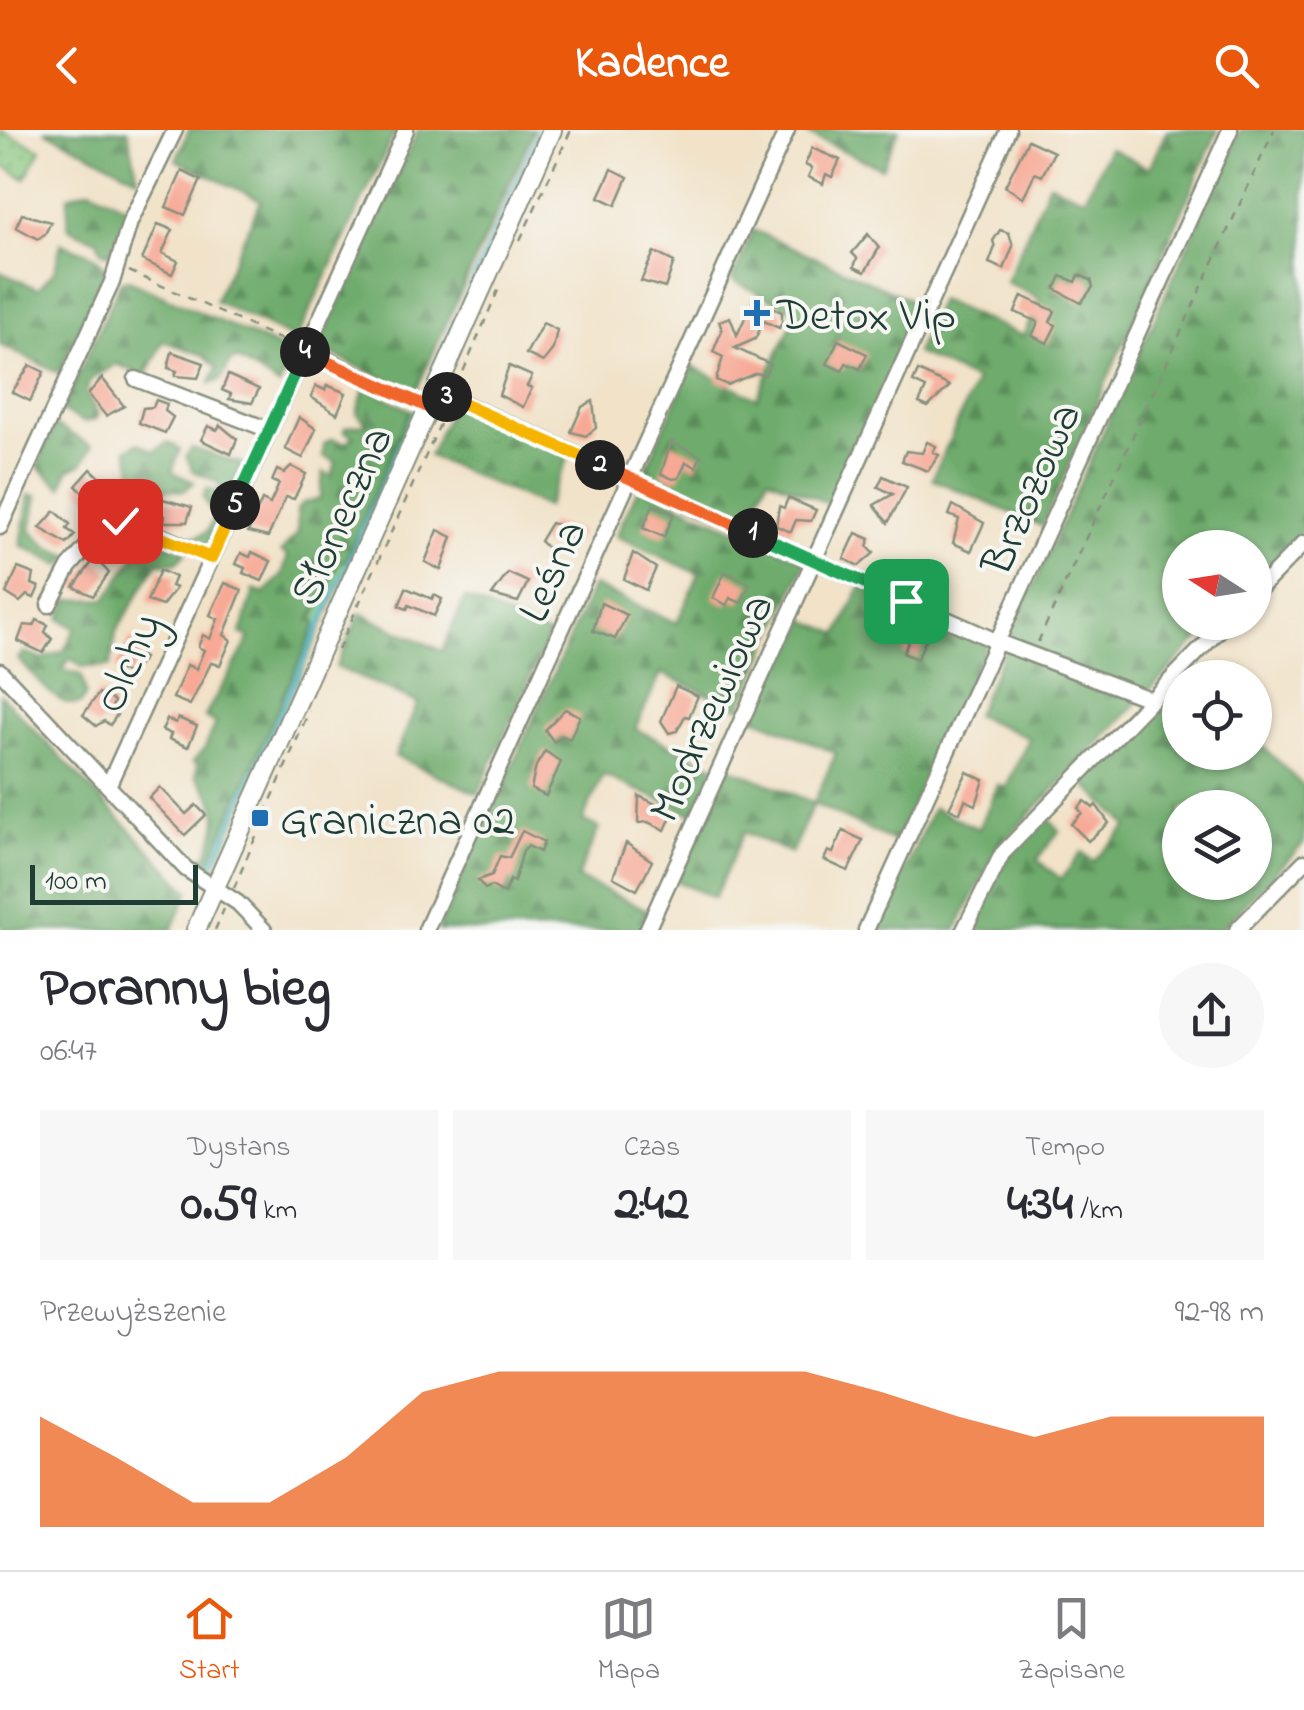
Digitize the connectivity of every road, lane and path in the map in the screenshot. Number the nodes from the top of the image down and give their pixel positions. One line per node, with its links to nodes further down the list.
1 (175, 130): 10 (street)
2 (406, 130): 12 (street, Olchy)
3 (552, 130): 14 (main road, Słoneczna)
4 (571, 130): 9 (path)
5 (787, 130): 16 (street, Leśna)
6 (1008, 130): 20 (street, Modrzewiowa)
7 (1230, 130): 24 (street, Brzozowa)
8 (1274, 130): 25 (path)
9 (516, 245)
10 (116, 265): 12 (path); 17 (street)
11 (500, 280): 14 (path)
12 (306, 350): 14 (street); 15 (street, Olchy)
13 (136, 379): 15 (street)
14 (438, 399): 16 (street); 26 (path); 32 (main road, Słoneczna)
15 (269, 430): 19 (street, Olchy)
16 (630, 478): 20 (street); 37 (street, Leśna)
17 (0, 527)
18 (1304, 543): 21 (street)
19 (211, 558): 22 (street); 30 (street, Olchy)
20 (814, 560): 24 (street); 38 (street, Modrzewiowa)
21 (1272, 576)
22 (50, 605)
23 (1210, 640): 28 (street)
24 (998, 642): 25 (street); 39 (street, Brzozowa)
25 (1032, 655): 28 (street)
26 (330, 662)
27 (0, 671): 30 (street)
28 (1152, 700): 40 (street)
29 (310, 705): 32 (path)
30 (108, 786): 32 (street)
31 (1304, 862): 33 (street)
32 (222, 892): 34 (main road, Słoneczna); 35 (path); 36 (street)
33 (1247, 927)
34 (196, 930)
35 (215, 930)
36 (264, 930)
37 (426, 930)
38 (648, 930)
39 (866, 930)
40 (964, 930)

